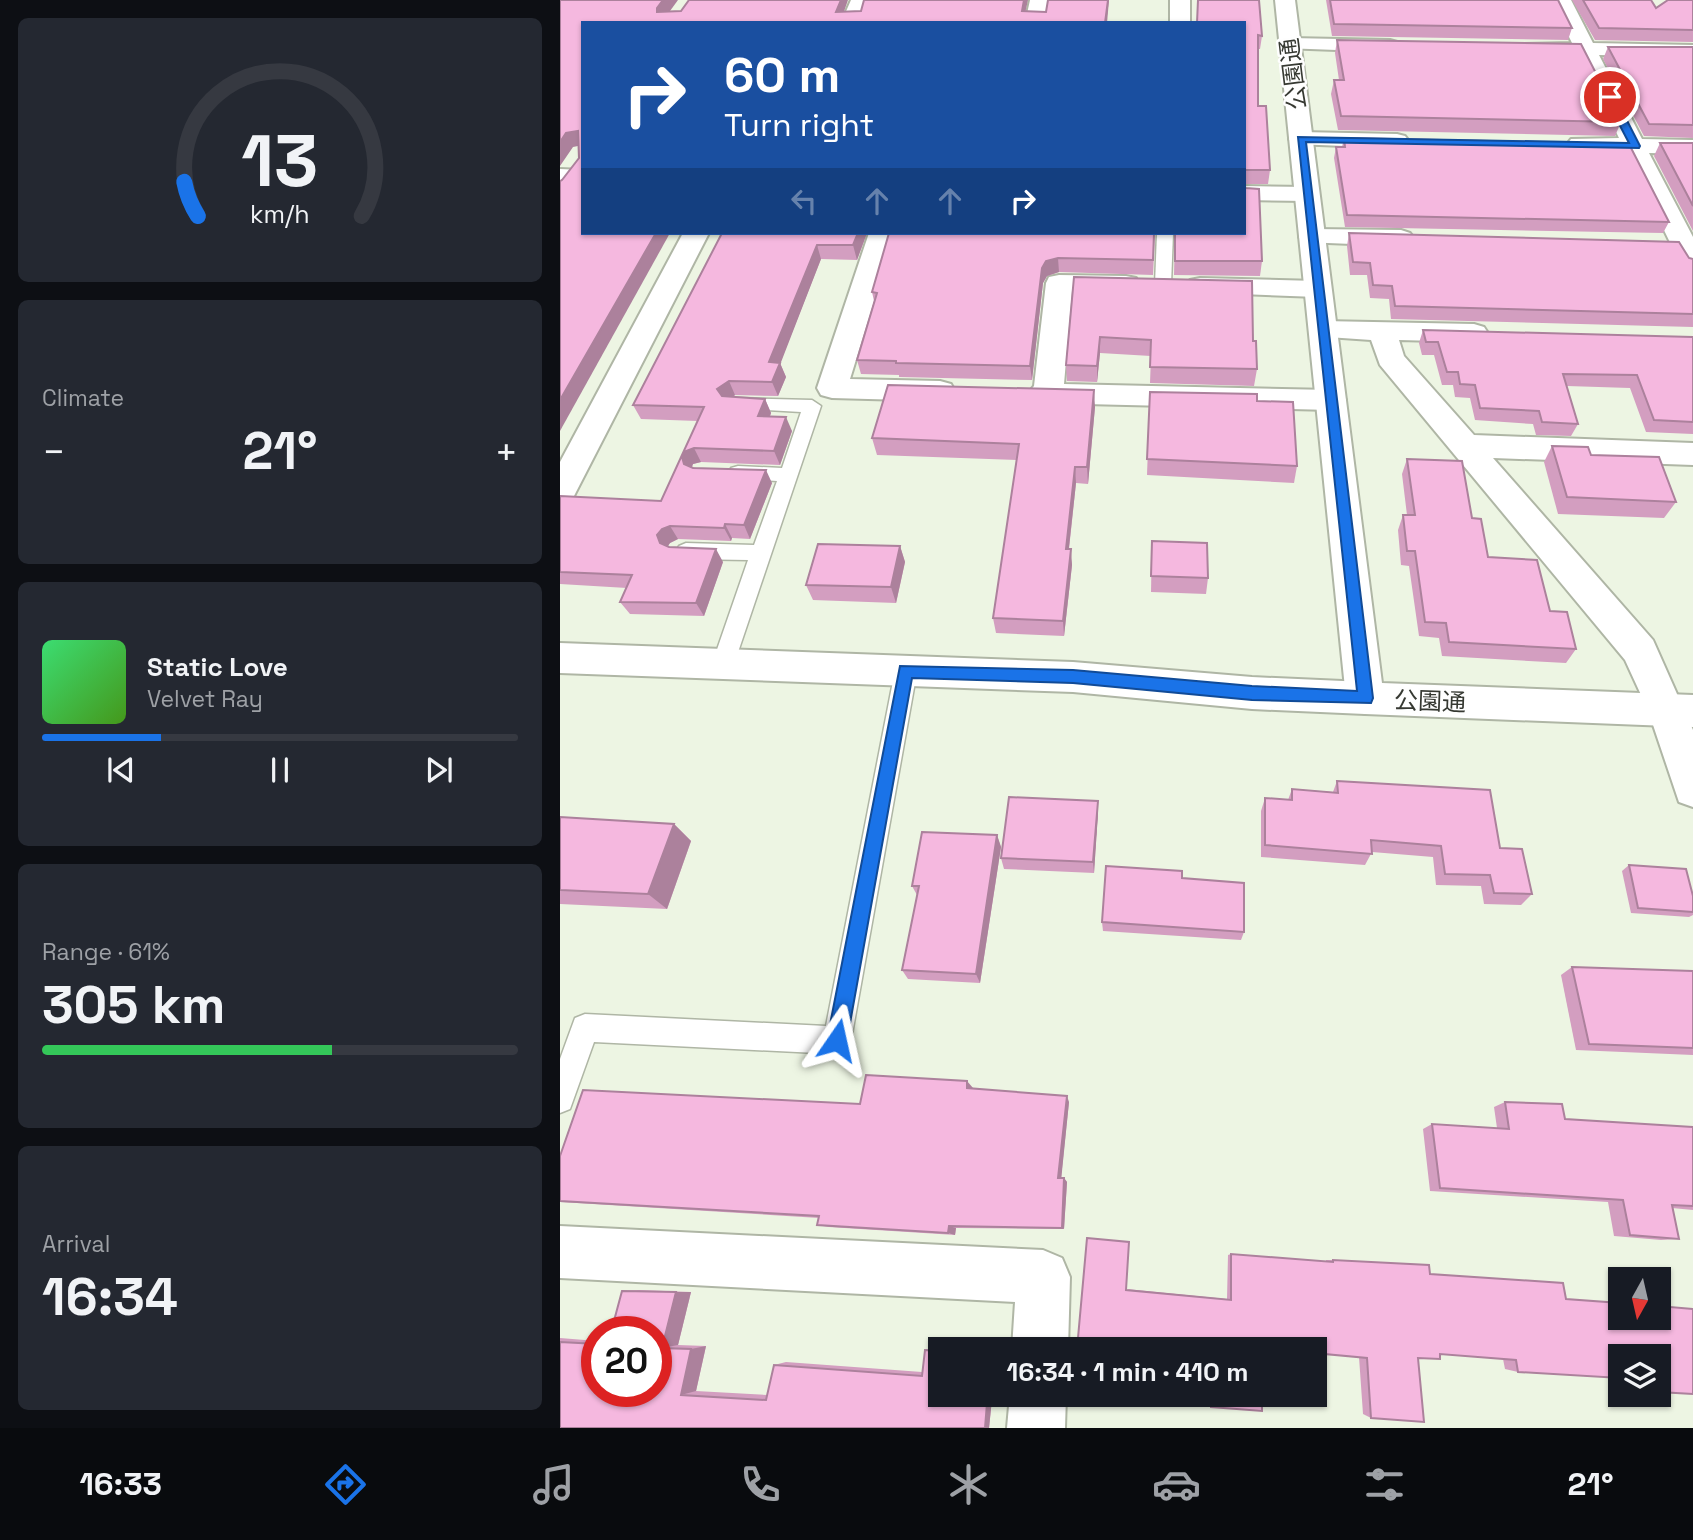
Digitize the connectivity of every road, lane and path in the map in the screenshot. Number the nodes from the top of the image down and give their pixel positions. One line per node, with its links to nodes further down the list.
1 (862, 0): 6 (street)
2 (1040, 0): 7 (street)
3 (1180, 0): 8 (street)
4 (1284, 0): 9 (street, 公園通)
5 (1561, 0): 12 (street)
6 (852, 21)
7 (1035, 21)
8 (1180, 21)
9 (1290, 44): 10 (street); 14 (street, 公園通)
10 (1410, 46)
11 (1504, 47): 12 (street)
12 (1584, 49): 13 (street); 17 (street)
13 (1693, 51)
14 (1301, 139): 15 (street); 22 (street, 公園通)
15 (1426, 141)
16 (1552, 144): 17 (street)
17 (1636, 146): 18 (street); 29 (street)
18 (1693, 147)
19 (581, 157): 20 (street)
20 (568, 179)
21 (1246, 193): 22 (street)
22 (1307, 194): 26 (street, 公園通)
23 (695, 235): 42 (street)
24 (881, 235): 35 (street)
25 (1165, 235): 30 (lane)
26 (1312, 236): 27 (street); 31 (street, 公園通)
27 (1422, 239)
28 (1656, 243): 29 (street)
29 (1689, 252)
30 (1163, 285): 31 (street); 36 (street)
31 (1317, 289): 32 (street, 公園通)
32 (1323, 330): 33 (street); 36 (street, 公園通)
33 (1383, 332): 34 (street); 38 (street)
34 (1505, 334)
35 (967, 391)
36 (1331, 401): 48 (street, 公園通)
37 (735, 404): 41 (lane)
38 (1466, 446): 39 (street); 49 (street)
39 (1693, 454)
40 (713, 472): 41 (lane)
41 (789, 475): 44 (lane)
42 (560, 492)
43 (678, 550): 44 (lane)
44 (761, 553): 46 (lane)
45 (560, 658): 46 (street)
46 (723, 664): 47 (street)
47 (906, 671): 48 (street); 51 (lane)
48 (1365, 698): 49 (street, 公園通)
49 (1680, 710): 50 (street)
50 (1693, 789)
51 (560, 1100)
52 (560, 1252): 53 (street)
53 (1041, 1337)
54 (1037, 1407): 55 (street)
55 (1036, 1428)

